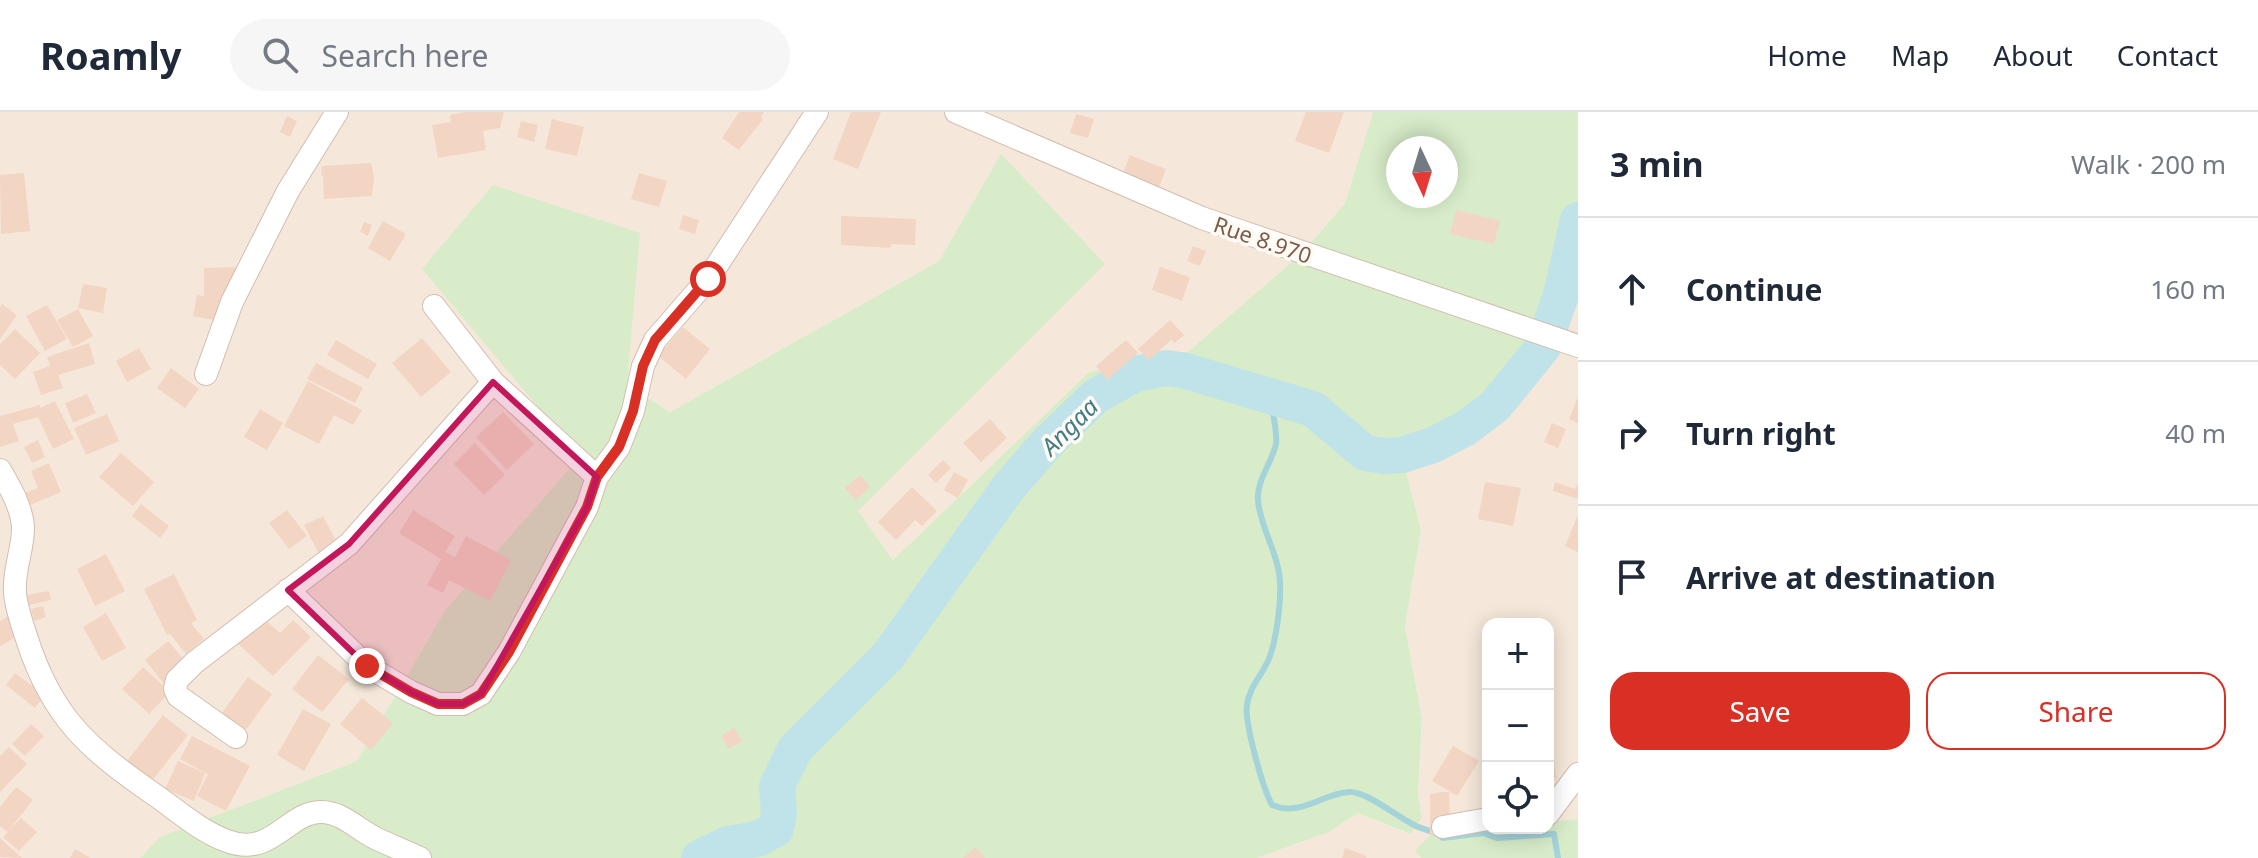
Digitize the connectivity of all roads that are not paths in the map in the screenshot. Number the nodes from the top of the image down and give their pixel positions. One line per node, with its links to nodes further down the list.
1 (337, 112): 6 (street)
2 (817, 112): 9 (street)
3 (956, 112): 5 (street, Rue 8.970)
4 (434, 306): 7 (street)
5 (1578, 346)
6 (206, 374)
7 (493, 382): 9 (street); 11 (street)
8 (0, 470): 10 (street)
9 (597, 477): 11 (street)
10 (10, 550): 17 (street)
11 (288, 590): 12 (street)
12 (236, 737)
13 (1578, 774): 14 (street)
14 (1554, 806)
15 (1482, 820): 16 (street)
16 (1443, 827)
17 (420, 858)

